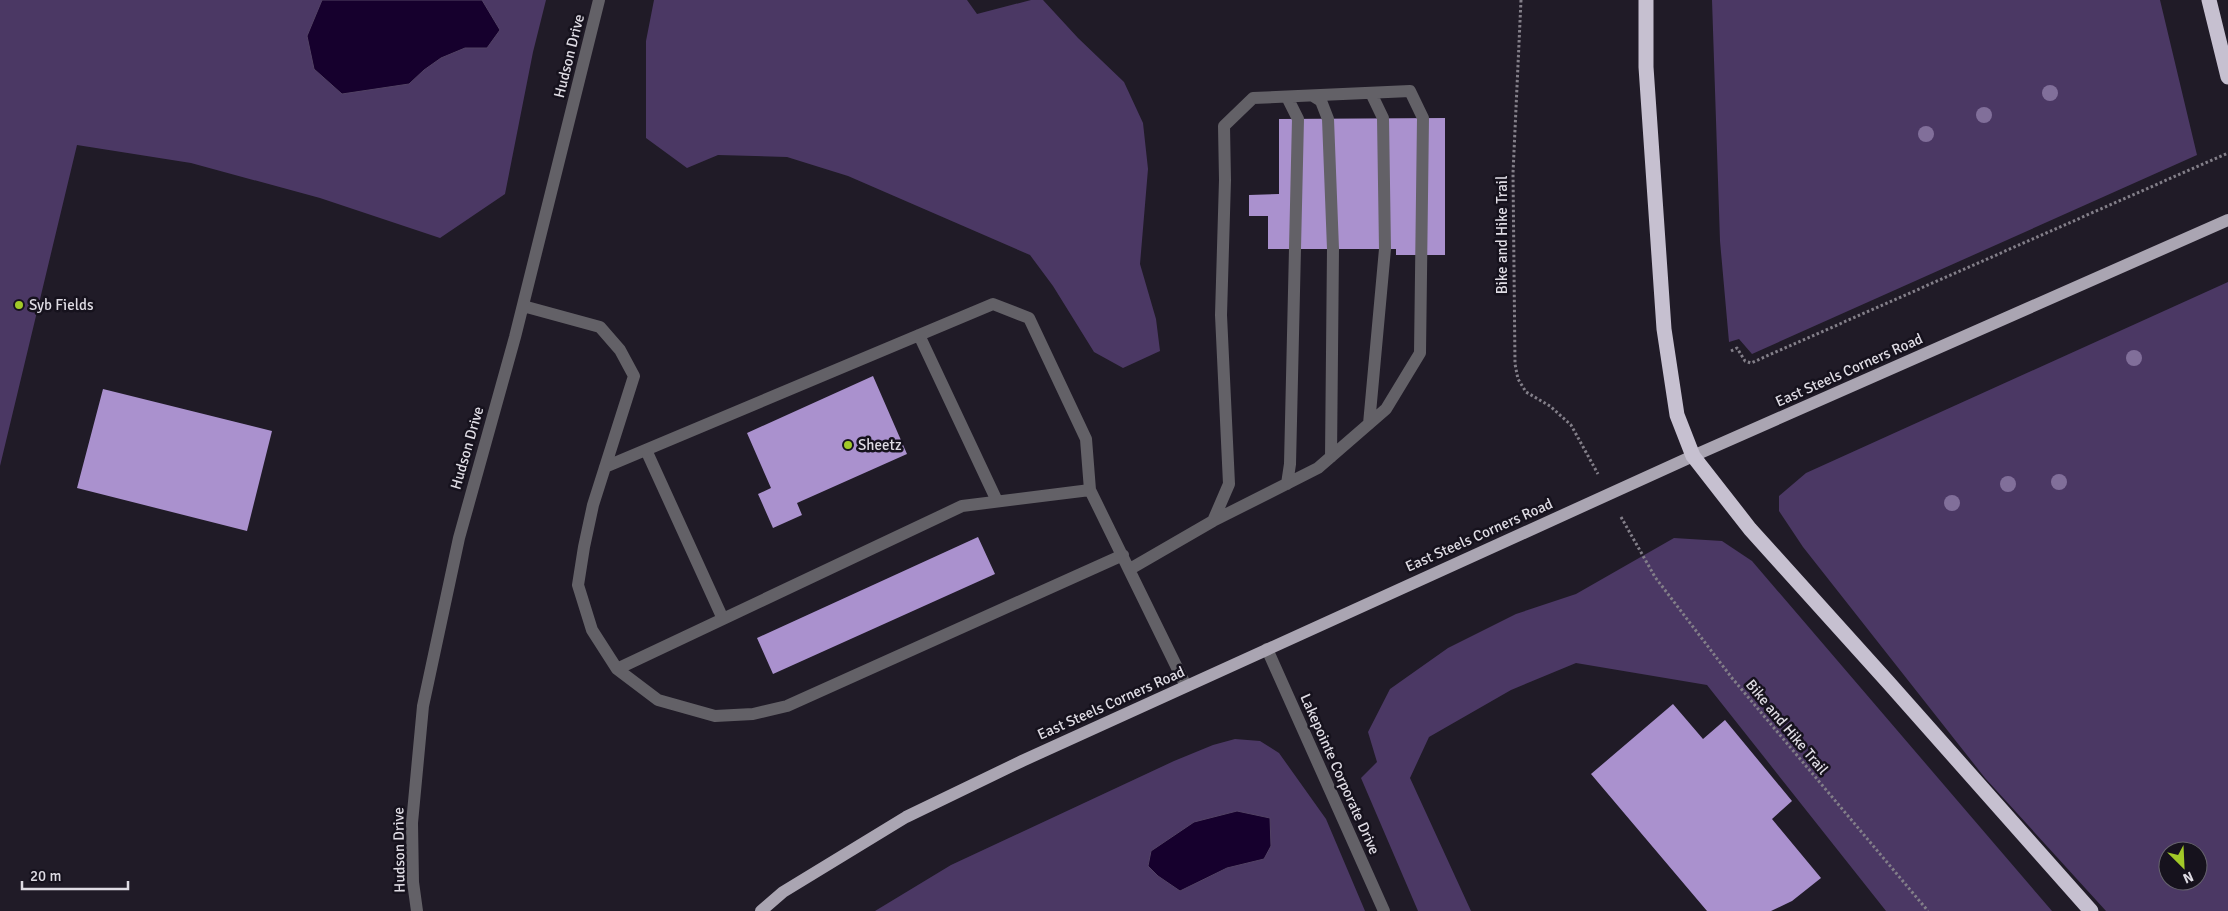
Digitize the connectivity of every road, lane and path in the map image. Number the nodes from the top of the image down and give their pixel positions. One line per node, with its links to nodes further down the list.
1 (599, 0): 11 (street, Hudson Drive)
2 (1520, 0): 15 (path, Bike and Hike Trail)
3 (1646, 0): 17 (highway)
4 (2209, 0): 5 (highway)
5 (2228, 77)
6 (1371, 93): 7 (street); 14 (street); 14 (street)
7 (1313, 96): 8 (street); 18 (street)
8 (1287, 97): 20 (street); 23 (street)
9 (2228, 153): 13 (path)
10 (2228, 220): 17 (main road, East Steels Corners Road)
11 (523, 306): 19 (street); 31 (street, Hudson Drive)
12 (919, 335): 16 (street); 21 (street); 22 (street)
13 (1731, 351)
14 (1369, 424): 18 (street)
15 (1582, 442)
16 (646, 450): 19 (street); 27 (street)
17 (1693, 456): 28 (main road, East Steels Corners Road); 35 (highway)
18 (1331, 457): 20 (street)
19 (605, 467): 29 (street)
20 (1287, 484): 23 (street)
21 (1090, 490): 22 (street); 25 (street)
22 (997, 502): 27 (street)
23 (1213, 521): 26 (street)
24 (1638, 550): 34 (path, Bike and Hike Trail)
25 (1123, 555): 26 (street); 29 (street)
26 (1130, 569): 30 (street)
27 (723, 619): 29 (street)
28 (1266, 649): 30 (main road, East Steels Corners Road); 33 (street, Lakepointe Corporate Drive)
29 (617, 669)
30 (1186, 686): 32 (main road, East Steels Corners Road)
31 (417, 911)
32 (761, 911)
33 (1384, 911)
34 (1928, 911)
35 (2091, 911)

